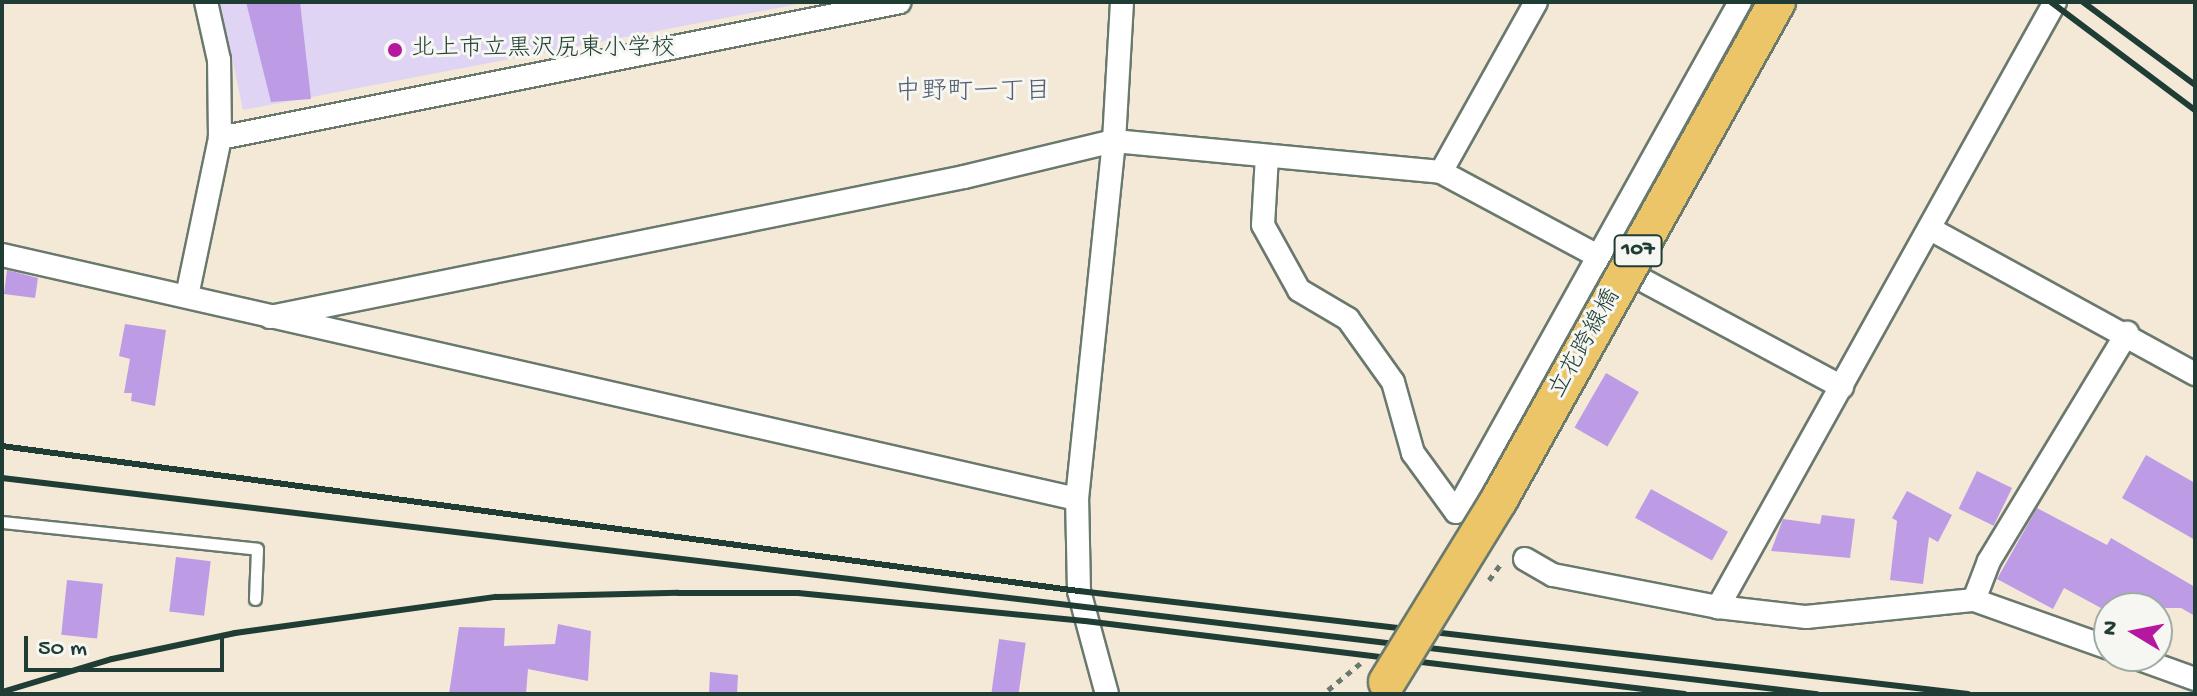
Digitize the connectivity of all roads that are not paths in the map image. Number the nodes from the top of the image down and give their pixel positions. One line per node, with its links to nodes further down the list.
1 (206, 2): 8 (street)
2 (900, 2): 8 (street)
3 (1122, 2): 9 (street)
4 (1536, 2): 11 (street)
5 (1740, 2): 13 (street)
6 (1777, 2): 29 (highway, 立花跨線橋 / 107, bridge)
7 (2055, 2): 12 (street)
8 (220, 138): 15 (street)
9 (1114, 141): 10 (street); 16 (street); 20 (street)
10 (1267, 156): 11 (street); 13 (street)
11 (1441, 172): 13 (street)
12 (1932, 230): 17 (street); 19 (street)
13 (1599, 253): 19 (street)
14 (2, 255): 15 (street)
15 (187, 296): 16 (street)
16 (270, 317): 20 (street)
17 (2127, 333): 18 (street); 24 (street)
18 (2195, 374)
19 (1842, 387): 25 (street)
20 (1077, 499): 30 (street)
21 (2, 522): 23 (lane)
22 (1525, 559): 25 (street)
23 (255, 599)
24 (1974, 600): 25 (street); 26 (street)
25 (1718, 607)
26 (2093, 642)
27 (2173, 669): 28 (street)
28 (2194, 675)
29 (1387, 682)
30 (1107, 694)

